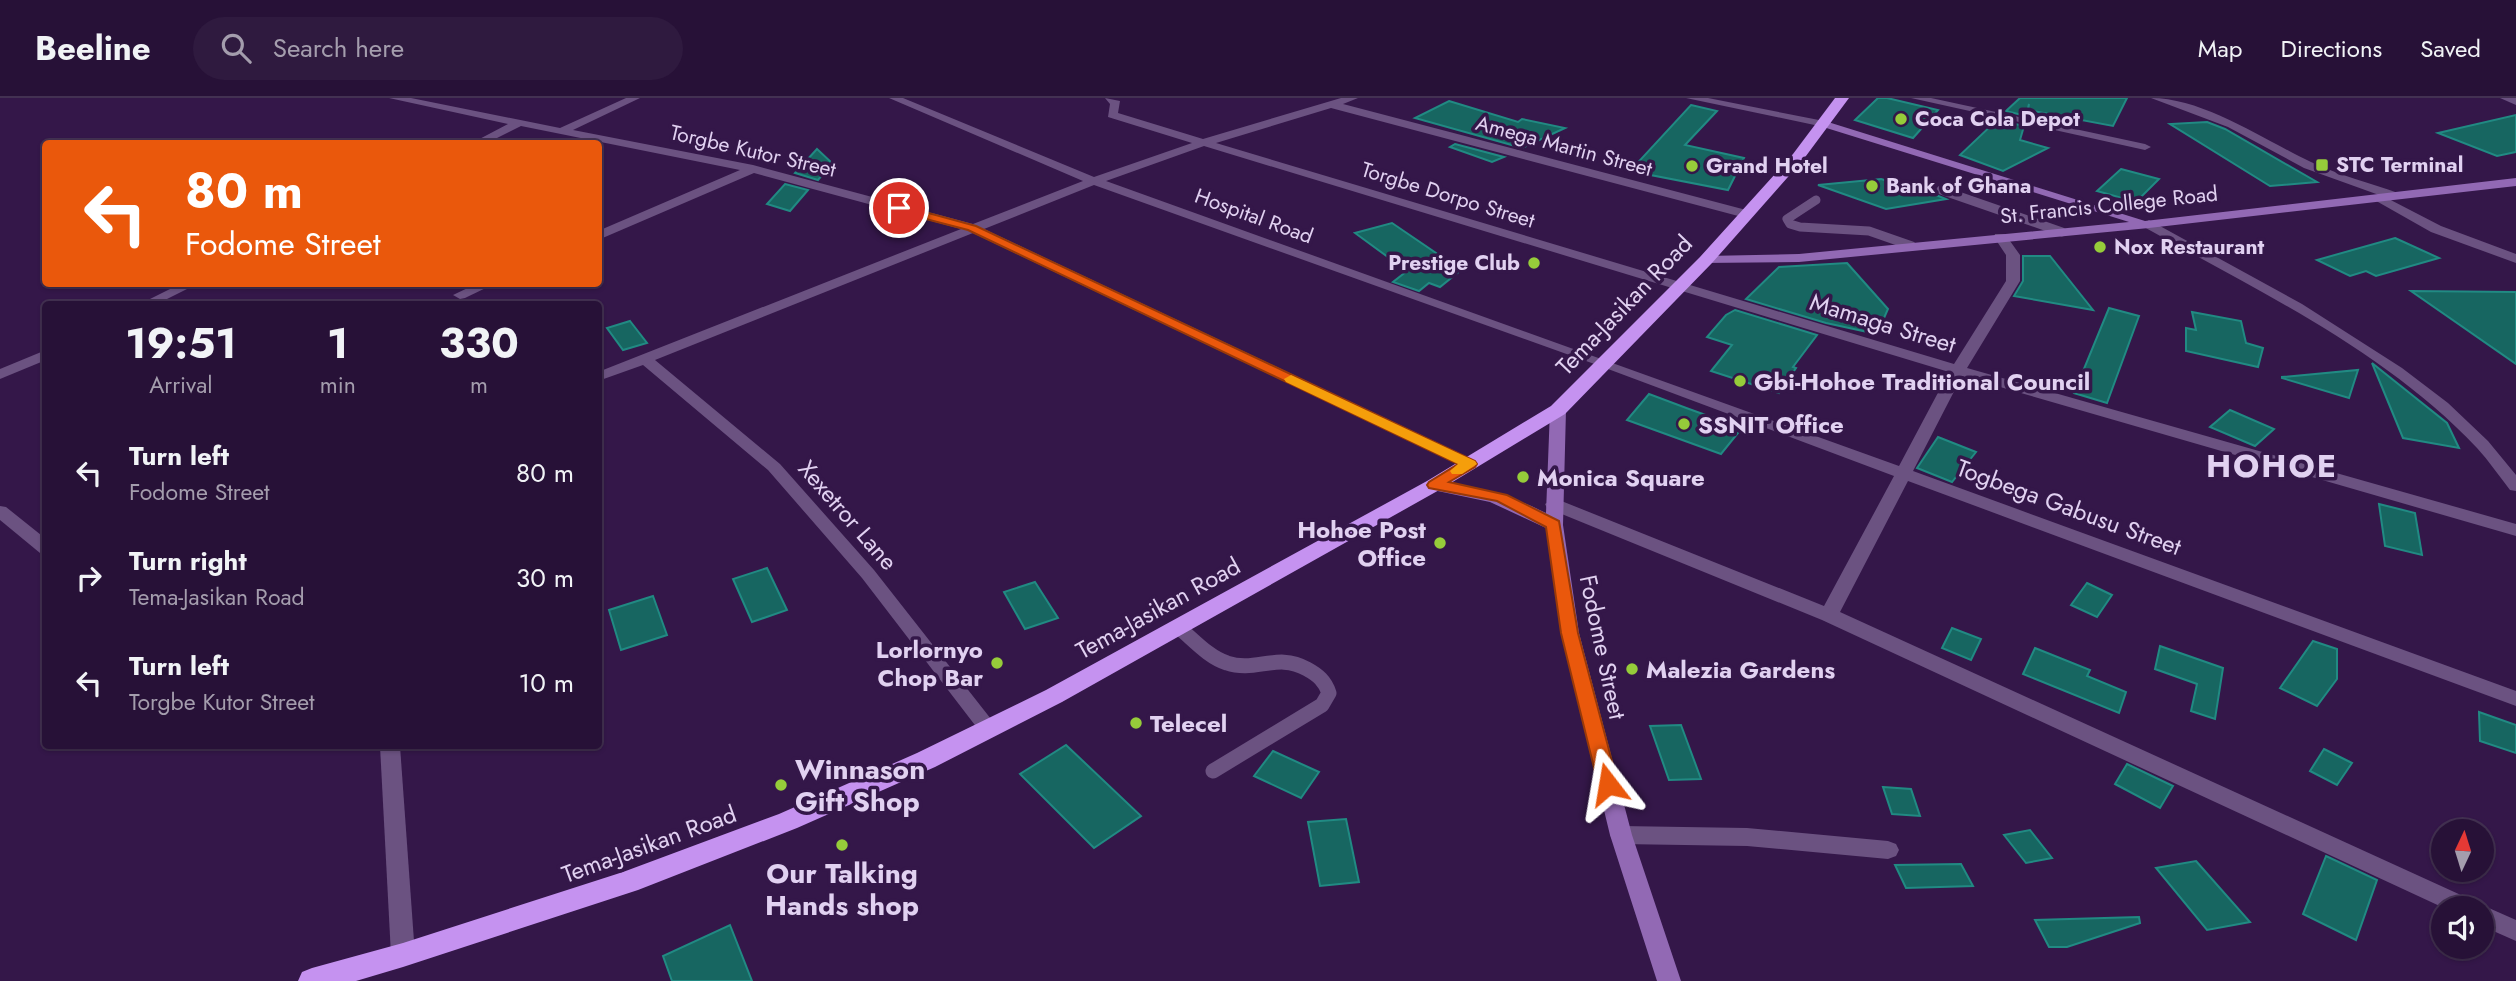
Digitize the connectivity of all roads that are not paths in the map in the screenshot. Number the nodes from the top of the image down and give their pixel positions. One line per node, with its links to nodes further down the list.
1 (394, 98): 13 (street, Torgbe Kutor Street)
2 (635, 98): 15 (street)
3 (894, 98): 20 (street, Hospital Road)
4 (1110, 98): 17 (street, Torgbe Dorpo Street)
5 (1353, 98): 12 (street)
6 (1691, 98): 14 (street)
7 (1842, 98): 14 (highway, Tema-Jasikan Road)
8 (1916, 98): 18 (street)
9 (2156, 98): 23 (street)
10 (2505, 98): 11 (street)
11 (2516, 102)
12 (1332, 105): 17 (street); 26 (street, Amega Martin Street)
13 (519, 123): 15 (street, Torgbe Kutor Street); 16 (street)
14 (1824, 124): 26 (highway, Tema-Jasikan Road); 27 (main road)
15 (562, 131): 19 (street, Torgbe Kutor Street)
16 (483, 140)
17 (1205, 142): 20 (street); 35 (street, Torgbe Dorpo Street)
18 (2145, 148)
19 (753, 169): 28 (street, Torgbe Kutor Street); 30 (street)
20 (1094, 181): 28 (street); 42 (street, Hospital Road)
21 (2516, 182): 23 (main road, St. Francis College Road)
22 (1941, 190): 29 (lane)
23 (2393, 196): 24 (main road, St. Francis College Road)
24 (2377, 198): 27 (main road, St. Francis College Road); 33 (street)
25 (1816, 200): 32 (lane)
26 (1746, 214): 34 (highway, Tema-Jasikan Road)
27 (2149, 224): 29 (main road, St. Francis College Road); 50 (street)
28 (972, 228): 41 (street); 47 (street, Torgbe Kutor Street)
29 (2062, 232): 31 (main road, St. Francis College Road)
30 (602, 234)
31 (2000, 237): 32 (main road, St. Francis College Road); 43 (street)
32 (1912, 246): 34 (main road, St. Francis College Road)
33 (2516, 259)
34 (1706, 260): 35 (highway, Tema-Jasikan Road)
35 (1681, 285): 42 (highway, Tema-Jasikan Road); 43 (street, Mamaga Street)
36 (184, 287): 39 (street)
37 (480, 287): 38 (street)
38 (460, 295)
39 (153, 301)
40 (42, 356): 44 (street)
41 (644, 358): 45 (street); 58 (street, Xexetror Lane)
42 (1605, 363): 46 (highway, Tema-Jasikan Road); 48 (street, Togbega Gabusu Street)
43 (1958, 370): 48 (street); 53 (street, Mamaga Street)
44 (0, 374)
45 (602, 375)
46 (1558, 410): 47 (highway, Tema-Jasikan Road); 52 (main road, Fodome Street)
47 (1469, 464): 49 (highway, Tema-Jasikan Road)
48 (1902, 472): 55 (street); 57 (street, Togbega Gabusu Street)
49 (1434, 485): 52 (main road); 56 (highway, Tema-Jasikan Road)
50 (2516, 486)
51 (0, 511): 54 (street)
52 (1553, 514): 55 (street); 61 (main road, Fodome Street)
53 (2516, 530)
54 (42, 546)
55 (1829, 615): 63 (street)
56 (1178, 627): 58 (highway, Tema-Jasikan Road); 60 (lane)
57 (2516, 699)
58 (988, 728): 66 (highway, Tema-Jasikan Road)
59 (390, 749): 66 (street)
60 (1213, 771)
61 (1620, 835): 62 (street); 68 (main road, Fodome Street)
62 (1888, 850)
63 (2440, 896)
64 (2494, 921): 65 (street)
65 (2516, 931)
66 (403, 955): 67 (highway, Tema-Jasikan Road)
67 (312, 981)
68 (1669, 981)

